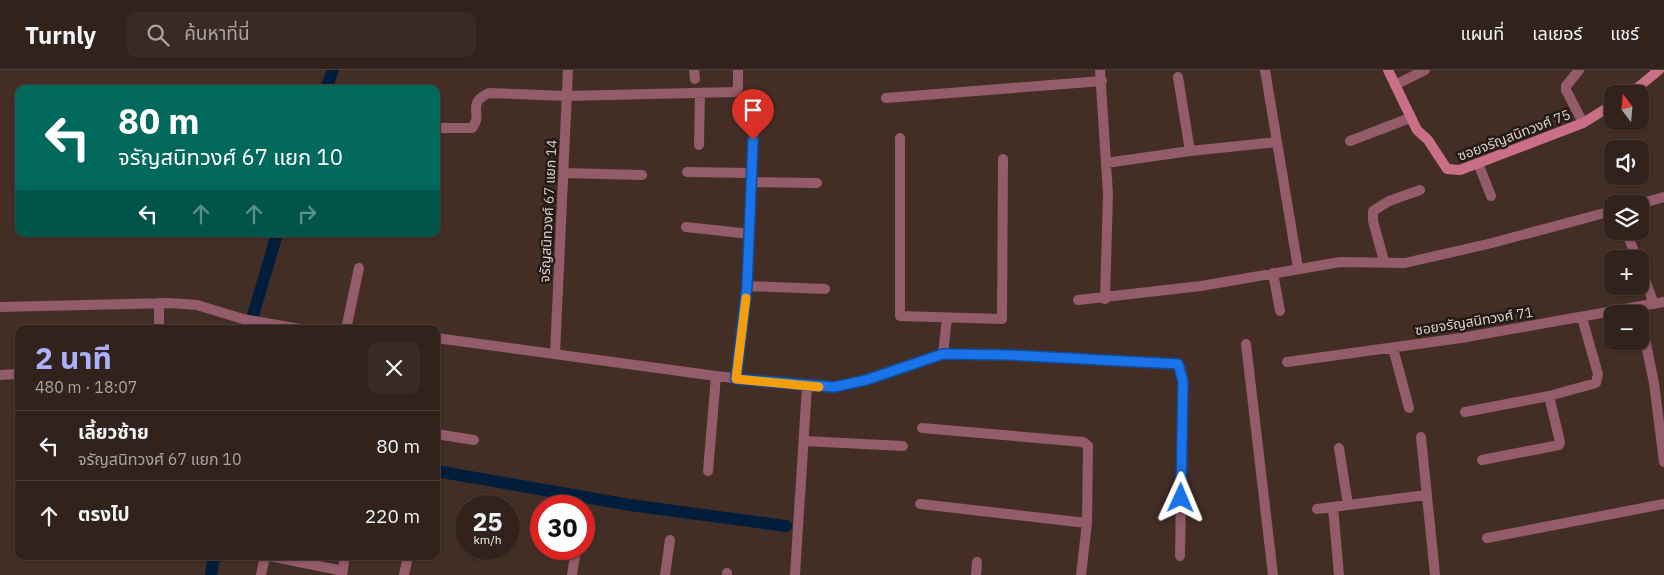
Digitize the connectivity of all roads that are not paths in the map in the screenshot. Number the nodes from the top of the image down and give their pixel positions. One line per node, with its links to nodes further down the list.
1 (568, 70): 13 (street, จรัญสนิทวงศ์ 67 แยก 14)
2 (738, 70): 12 (street)
3 (1265, 70): 22 (street)
4 (1388, 70): 10 (street, ซอยจรัญสนิทวงศ์ 75)
5 (1425, 70): 10 (street)
6 (1579, 70): 18 (street)
7 (1660, 70): 11 (street)
8 (1101, 75): 14 (street); 26 (street)
9 (1178, 77): 24 (street)
10 (1395, 85): 16 (street, ซอยจรัญสนิทวงศ์ 75)
11 (1641, 85)
12 (700, 94): 13 (street); 23 (street)
13 (567, 96): 19 (street); 29 (street, จรัญสนิทวงศ์ 67 แยก 14)
14 (886, 98)
15 (1604, 110): 18 (street, ซอยจรัญสนิทวงศ์ 75)
16 (1410, 118): 21 (street); 27 (street, ซอยจรัญสนิทวงศ์ 75)
17 (754, 123): 31 (street)
18 (1583, 123): 27 (street, ซอยจรัญสนิทวงศ์ 75)
19 (440, 128)
20 (900, 138): 54 (street)
21 (1350, 141)
22 (1277, 142): 24 (street); 42 (street)
23 (699, 145)
24 (1190, 151): 26 (street)
25 (1003, 159): 54 (street)
26 (1106, 163): 47 (street)
27 (1478, 164): 34 (street)
28 (687, 172): 31 (street)
29 (564, 173): 30 (street); 63 (street, จรัญสนิทวงศ์ 67 แยก 14)
30 (642, 175)
31 (751, 177): 32 (street); 39 (street)
32 (817, 183)
33 (1420, 190): 40 (street)
34 (1491, 196)
35 (1664, 197): 36 (street)
36 (1649, 201)
37 (1604, 213): 40 (street)
38 (686, 227): 39 (street)
39 (750, 234): 45 (street)
40 (1384, 261): 42 (street)
41 (359, 268): 58 (street)
42 (1298, 268): 43 (street)
43 (1273, 273): 47 (street); 52 (street)
44 (1649, 284): 49 (street)
45 (747, 286): 46 (street); 69 (street)
46 (825, 288)
47 (1105, 298): 48 (street)
48 (1078, 300)
49 (1659, 302)
50 (159, 303): 51 (street); 56 (street); 57 (street)
51 (0, 306)
52 (1280, 311)
53 (1604, 316): 55 (street, ซอยจรัญสนิทวงศ์ 71)
54 (947, 318): 64 (street)
55 (1582, 318): 61 (street, ซอยจรัญสนิทวงศ์ 71); 71 (street)
56 (159, 325)
57 (277, 325)
58 (347, 325)
59 (440, 339): 63 (street)
60 (1246, 344): 109 (street)
61 (1393, 348): 65 (street, ซอยจรัญสนิทวงศ์ 71); 72 (street)
62 (1647, 350): 74 (street)
63 (555, 354): 68 (street)
64 (943, 354): 70 (street); 94 (street)
65 (1287, 362)
66 (15, 374): 67 (street)
67 (0, 375)
68 (716, 376): 69 (street); 84 (street)
69 (736, 379): 70 (street)
70 (807, 386): 79 (street)
71 (1548, 396): 73 (street); 82 (street)
72 (1409, 408)
73 (1465, 412)
74 (1660, 412): 83 (street)
75 (922, 428): 91 (street)
76 (440, 435): 78 (street)
77 (1421, 437): 85 (street)
78 (474, 440)
79 (804, 441): 80 (street); 106 (street)
80 (903, 446)
81 (1339, 448): 88 (street)
82 (1482, 460)
83 (1664, 462)
84 (708, 471)
85 (1426, 495): 88 (street); 111 (street)
86 (920, 504): 91 (street)
87 (1664, 504): 92 (street)
88 (1348, 505): 89 (street)
89 (1333, 507): 90 (street); 110 (street)
90 (1317, 509)
91 (1087, 523): 108 (street)
92 (1487, 538)
93 (670, 540): 105 (street)
94 (1180, 556)
95 (264, 560): 102 (street)
96 (287, 560): 101 (street)
97 (344, 560): 101 (street)
98 (407, 560): 103 (street)
99 (574, 560): 104 (street)
100 (977, 562): 107 (street)
101 (342, 573)
102 (261, 575)
103 (404, 575)
104 (572, 575)
105 (665, 575)
106 (795, 575)
107 (976, 575)
108 (1081, 575)
109 (1273, 575)
110 (1339, 575)
111 (1435, 575)

